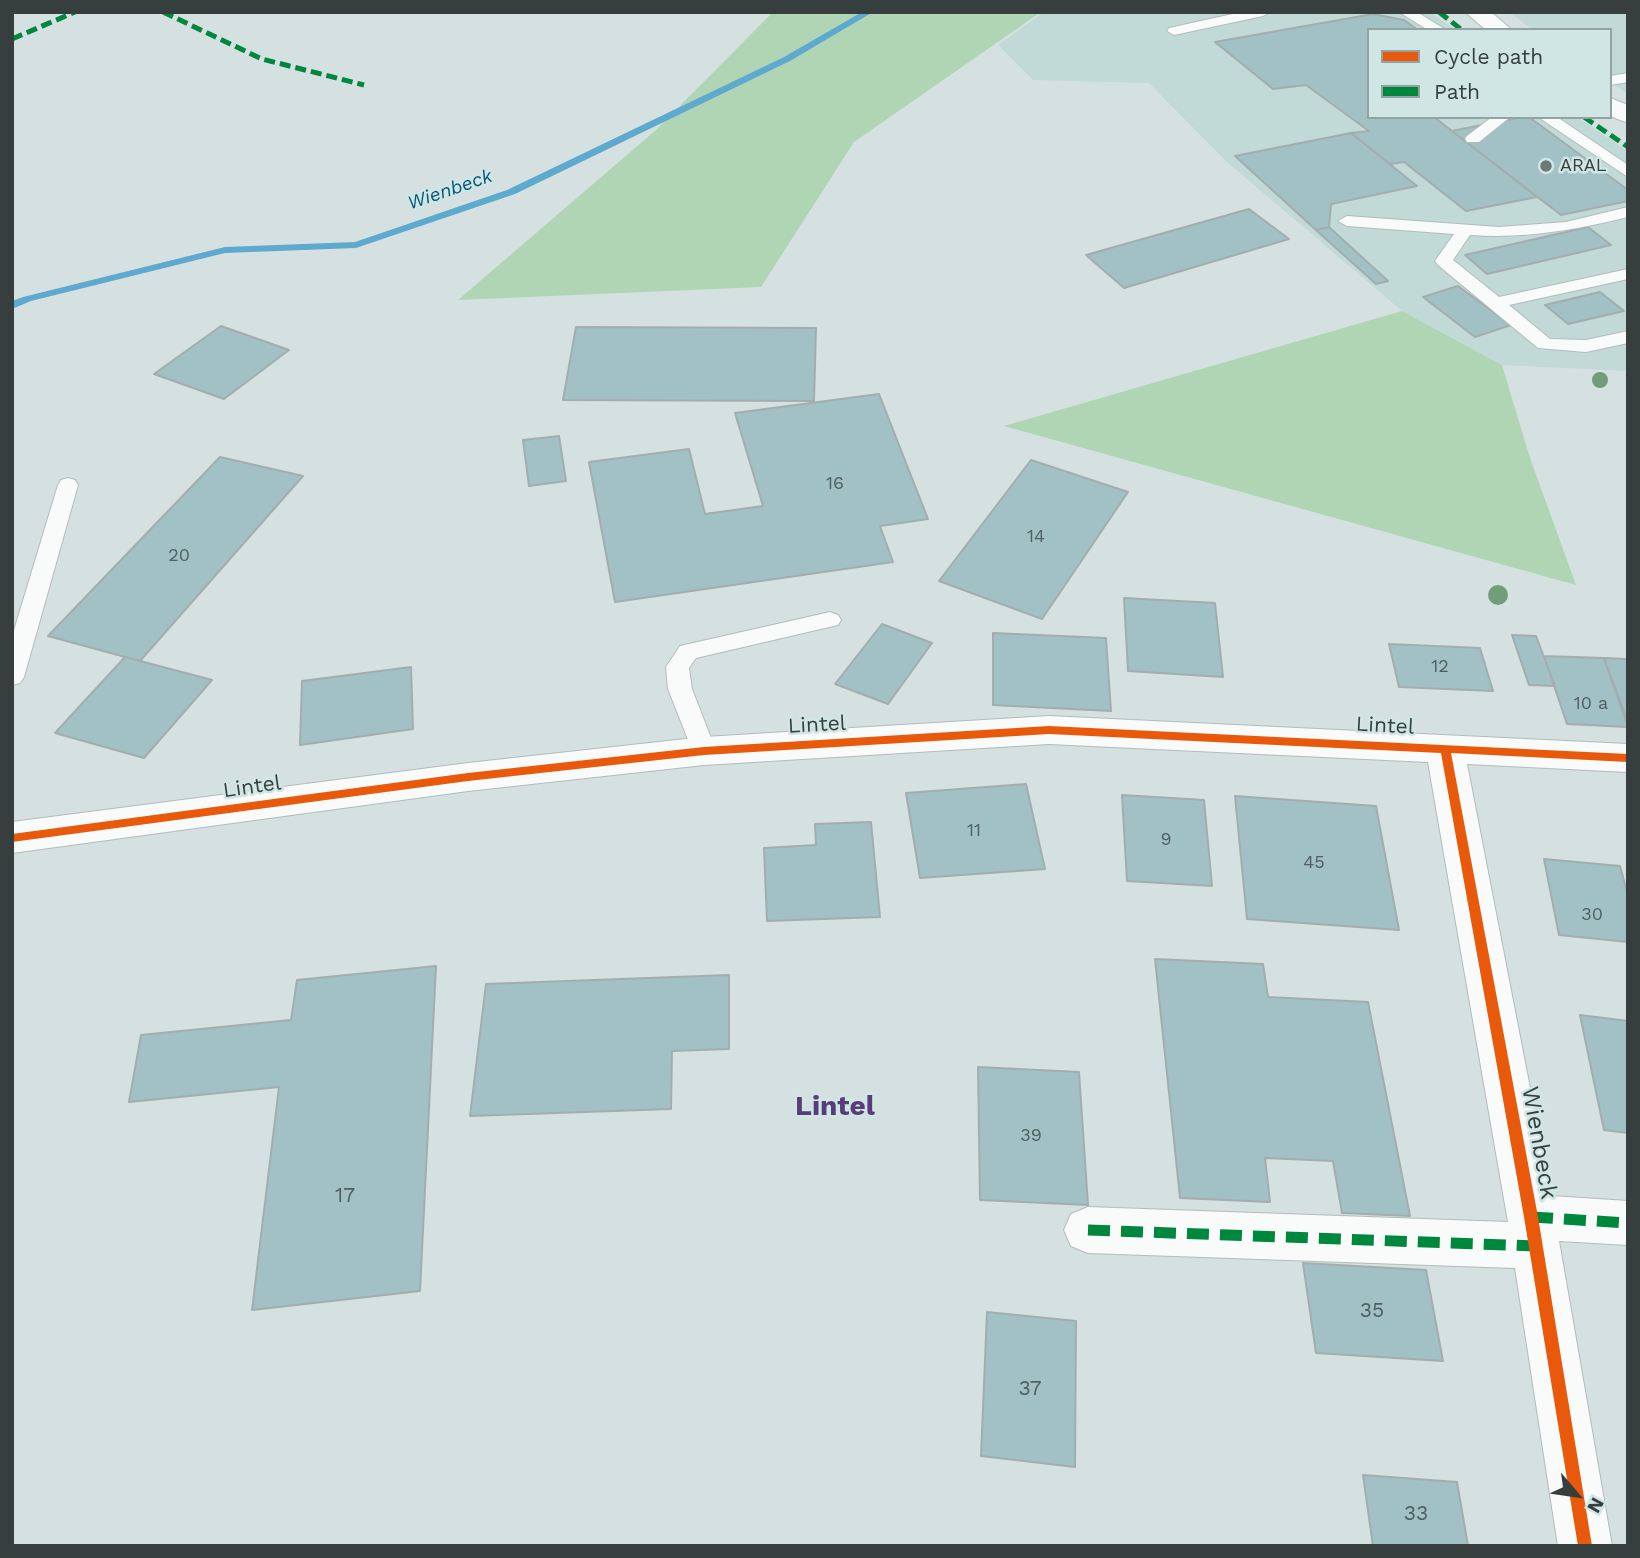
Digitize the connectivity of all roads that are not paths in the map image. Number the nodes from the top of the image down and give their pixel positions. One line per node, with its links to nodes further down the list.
1 (1262, 12): 6 (lane)
2 (1406, 12): 4 (lane)
3 (1476, 12): 5 (street)
4 (1435, 28)
5 (1498, 28)
6 (1174, 31)
7 (1612, 106): 8 (street)
8 (1628, 116)
9 (1499, 119): 11 (lane)
10 (1549, 119): 12 (lane)
11 (1473, 139)
12 (1628, 172)
13 (1628, 212): 15 (lane)
14 (1346, 221): 15 (lane)
15 (1464, 231): 17 (lane)
16 (1628, 274): 17 (lane)
17 (1495, 303): 18 (lane)
18 (1628, 337)
19 (68, 485): 21 (lane)
20 (830, 620): 23 (lane)
21 (12, 677)
22 (1445, 748): 23 (street, Lintel); 24 (street, Lintel); 28 (street, Wienbeck)
23 (704, 751): 25 (street, Lintel)
24 (1628, 758)
25 (12, 838)
26 (1628, 1223): 28 (street, Wienbeck)
27 (1088, 1230): 28 (street, Wienbeck)
28 (1533, 1232): 29 (street, Wienbeck)
29 (1584, 1546)

